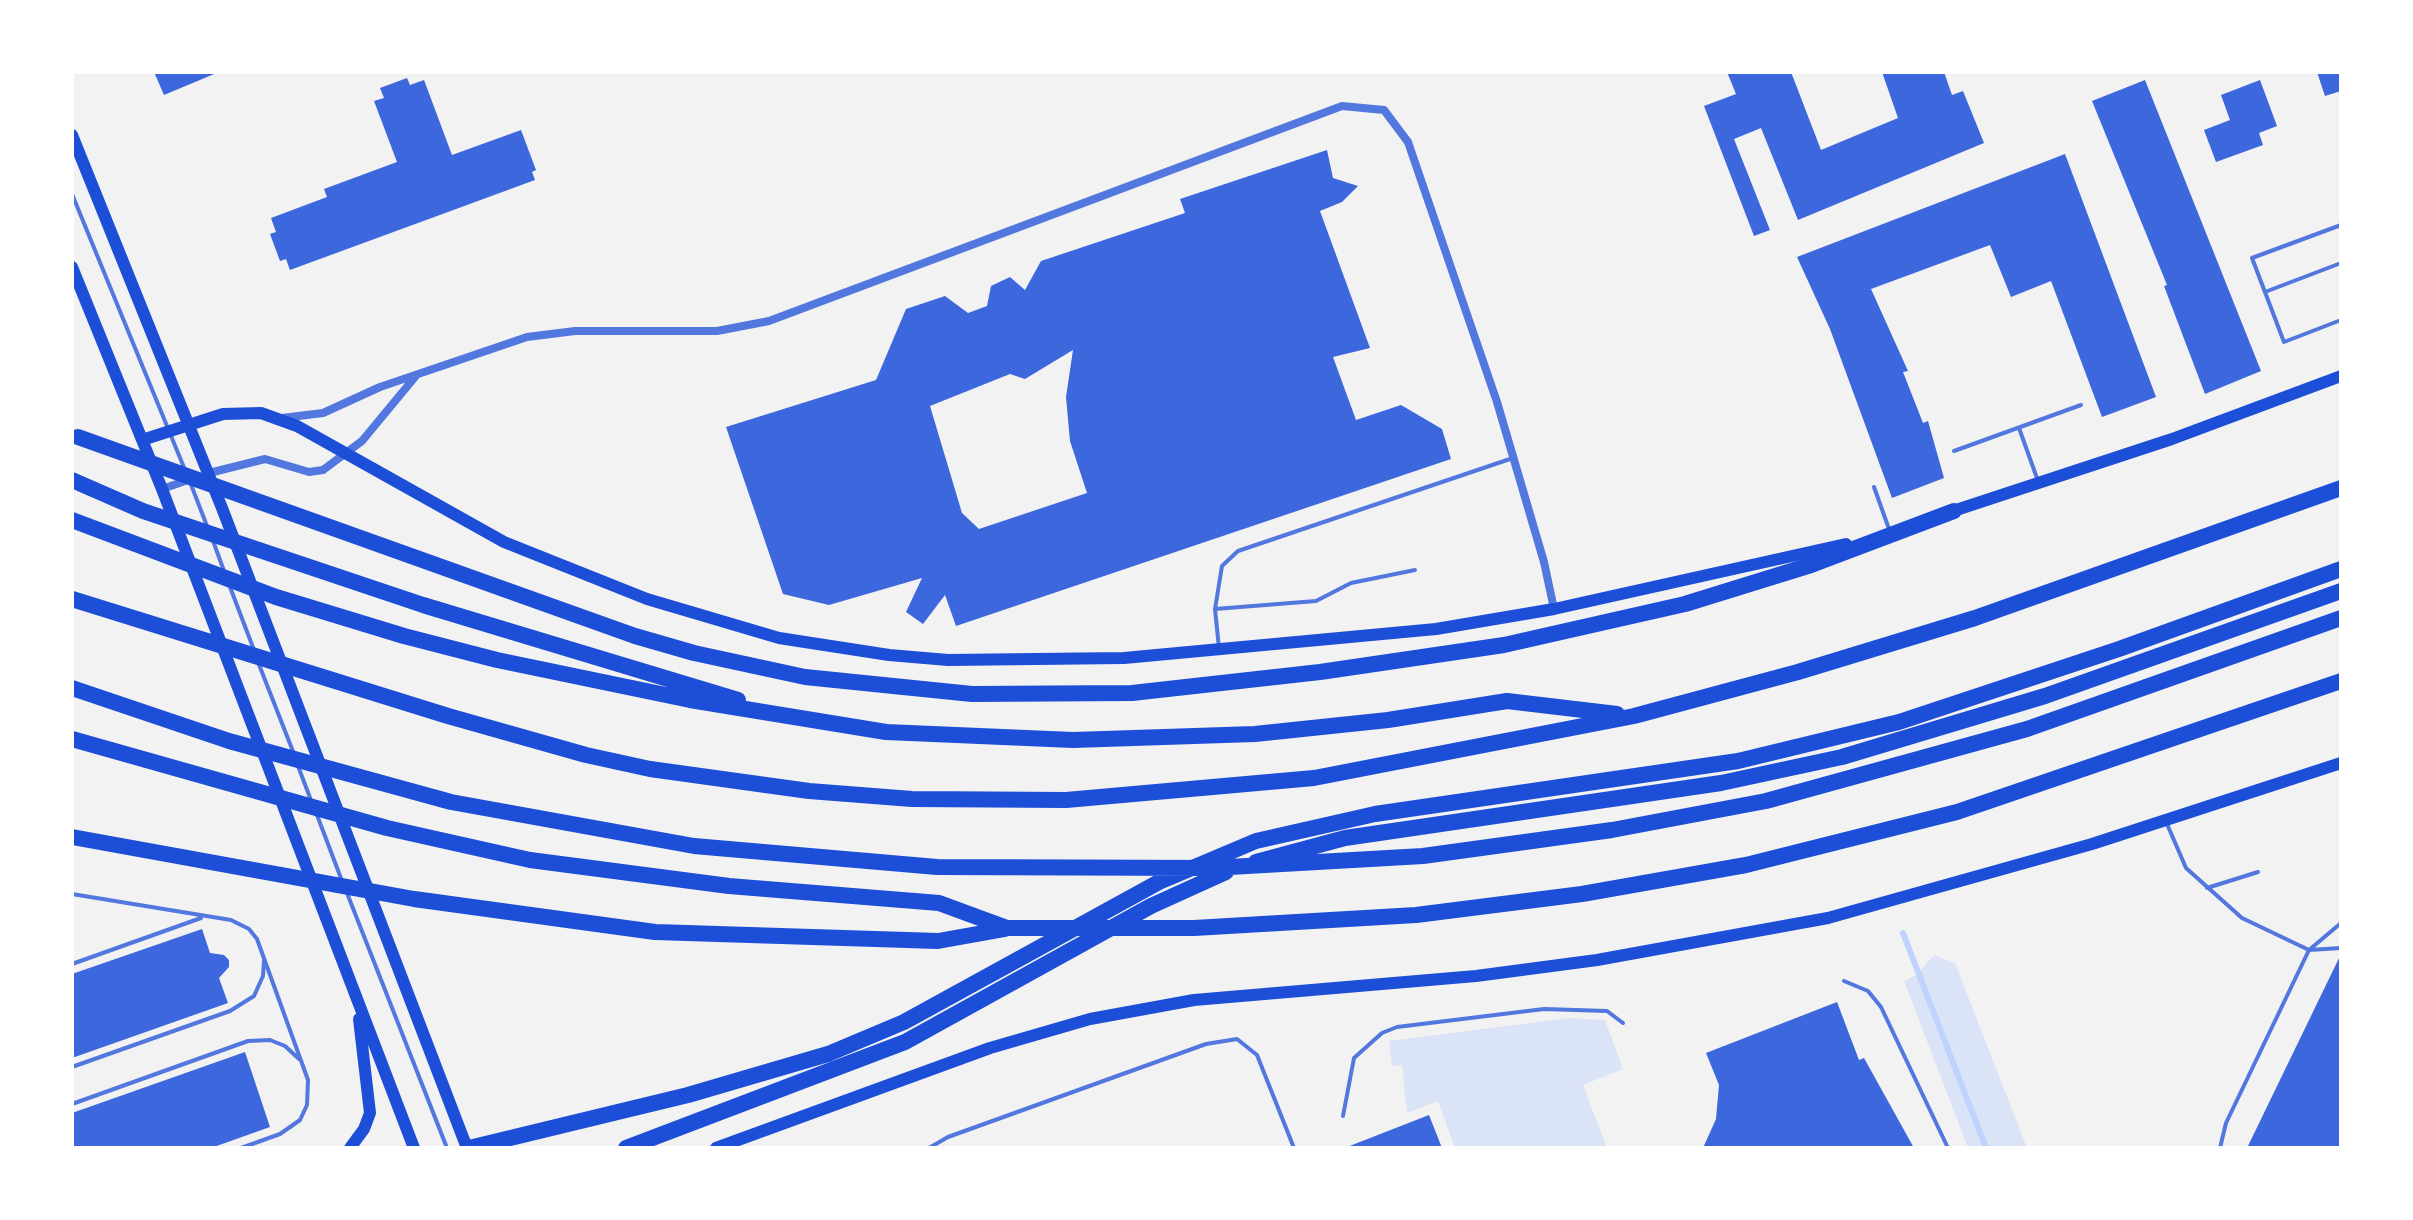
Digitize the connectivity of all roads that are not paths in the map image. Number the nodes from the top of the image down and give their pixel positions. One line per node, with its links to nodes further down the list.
1 (72, 135): 12 (main road)
2 (72, 194): 14 (lane)
3 (2341, 225): 6 (lane)
4 (2341, 263): 6 (lane)
5 (72, 267): 16 (main road)
6 (2265, 292): 7 (lane)
7 (2341, 320)
8 (425, 370): 11 (street); 18 (street); 19 (street)
9 (2341, 376): 23 (main road)
10 (2081, 405): 13 (lane)
11 (275, 417): 12 (main road); 18 (main road)
12 (189, 424): 14 (main road); 20 (main road)
13 (2019, 428): 17 (lane); 23 (lane)
14 (169, 431): 16 (main road); 22 (lane)
15 (78, 437): 27 (highway)
16 (142, 440): 26 (main road)
17 (1954, 451)
18 (346, 455): 20 (street); 37 (main road)
19 (1513, 458): 34 (lane); 35 (street)
20 (208, 473): 22 (street); 67 (main road)
21 (72, 480): 41 (highway)
22 (189, 480): 26 (street); 66 (lane)
23 (2038, 483): 27 (main road)
24 (1874, 487): 29 (lane)
25 (2341, 488): 40 (highway)
26 (162, 489): 57 (main road)
27 (1954, 511): 29 (main road)
28 (72, 520): 41 (highway)
29 (1889, 529): 35 (main road)
30 (2341, 569): 67 (highway)
31 (1415, 570): 34 (lane)
32 (2341, 591): 68 (highway)
33 (72, 599): 40 (highway)
34 (1215, 609): 37 (lane)
35 (1554, 609): 37 (main road)
36 (2341, 618): 39 (highway)
37 (1220, 651)
38 (2341, 681): 51 (highway)
39 (72, 688)
40 (1634, 716): 41 (highway)
41 (812, 722)
42 (72, 739): 51 (highway)
43 (2341, 763): 44 (main road)
44 (2166, 821): 47 (lane); 69 (main road)
45 (72, 837): 51 (highway)
46 (2258, 872): 47 (lane)
47 (2207, 889): 54 (lane)
48 (72, 894): 49 (lane)
49 (203, 918): 53 (lane); 55 (lane)
50 (2341, 923): 54 (lane)
51 (1007, 928)
52 (2341, 948): 54 (lane)
53 (262, 950): 59 (lane); 60 (lane)
54 (2309, 950): 73 (lane)
55 (72, 964)
56 (1844, 981): 72 (lane)
57 (355, 992): 64 (main road); 65 (main road)
58 (1623, 1023): 62 (lane)
59 (301, 1061): 61 (lane); 63 (lane)
60 (72, 1067)
61 (72, 1104)
62 (1343, 1116)
63 (241, 1148)
64 (350, 1148)
65 (414, 1148)
66 (447, 1148)
67 (468, 1148)
68 (626, 1148)
69 (716, 1148)
70 (929, 1148): 71 (lane)
71 (1294, 1148)
72 (1948, 1148)
73 (2220, 1148)

